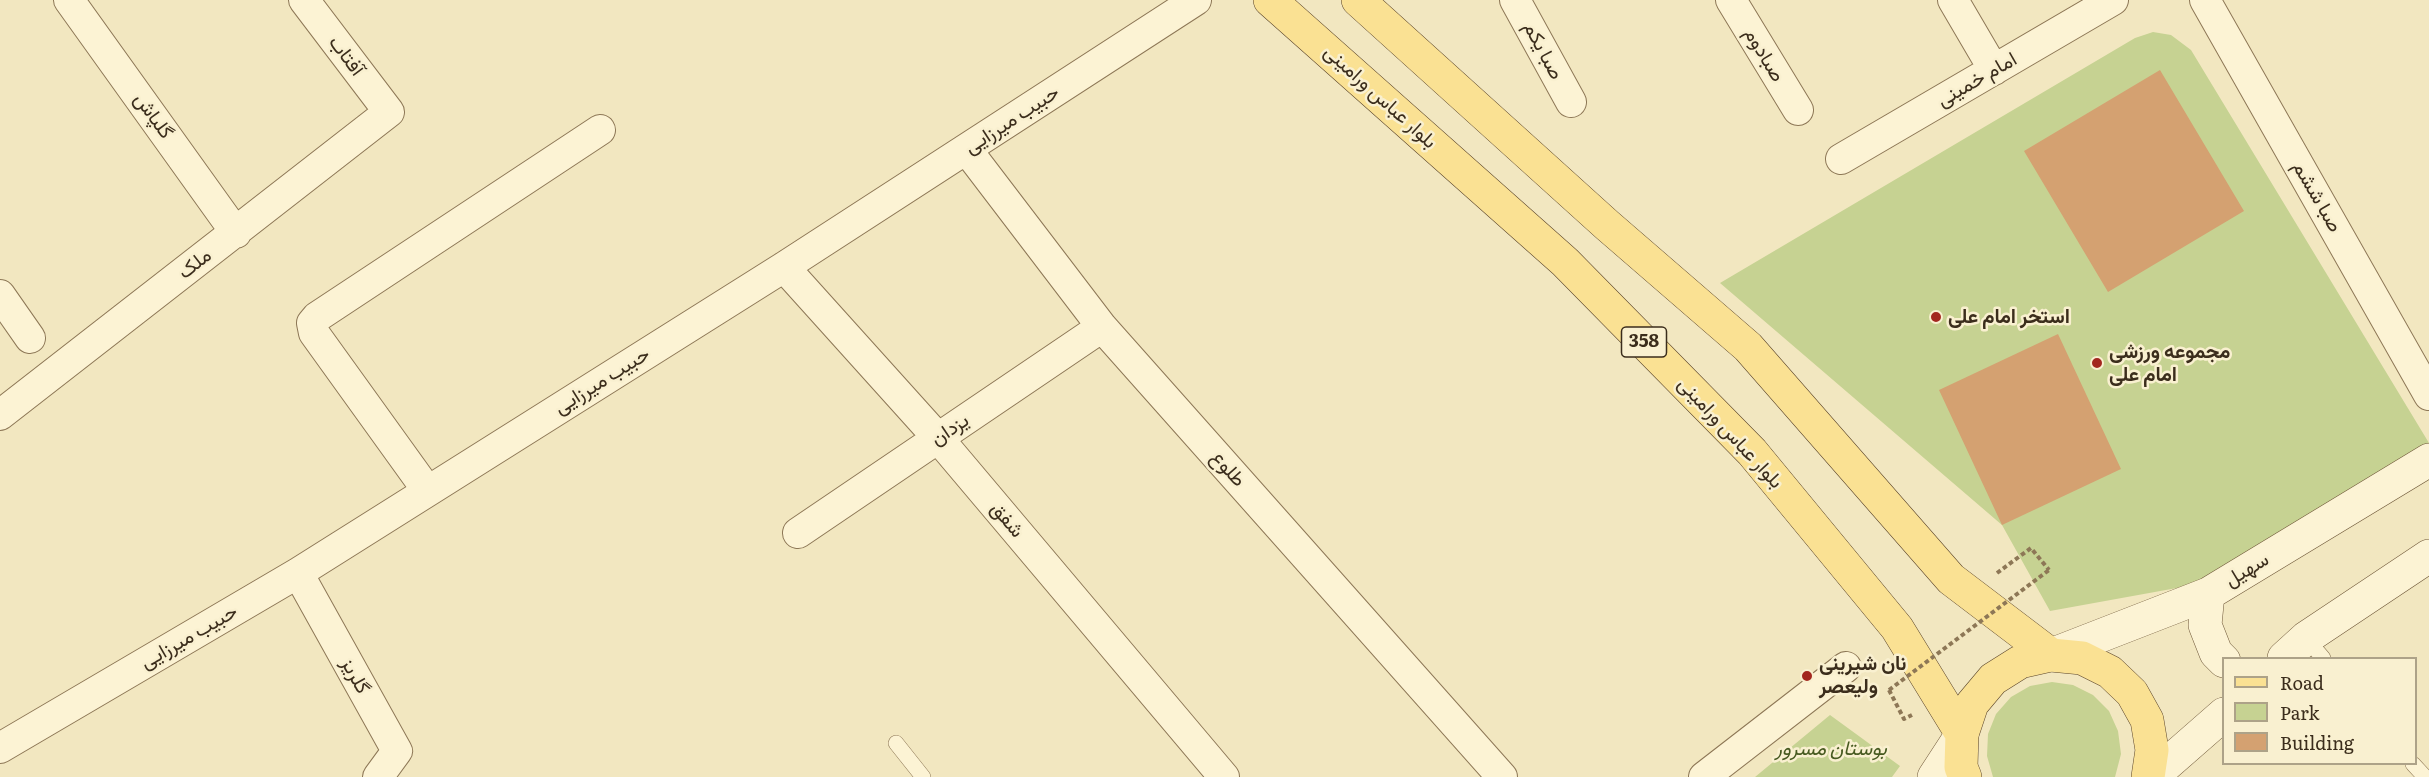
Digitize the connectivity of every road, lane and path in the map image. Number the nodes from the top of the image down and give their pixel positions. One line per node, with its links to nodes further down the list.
1 (69, 0): 18 (street, گلپاش)
2 (304, 0): 14 (street, آفتاب)
3 (1196, 0): 16 (street, حبیب میرزایی)
4 (1270, 0): 39 (main road, بلوار عباس ورامینی / 358)
5 (1358, 0): 34 (main road)
6 (1515, 0): 12 (street, صبا یکم)
7 (1731, 0): 13 (street, صبادوم)
8 (1953, 0): 11 (street)
9 (2113, 0): 11 (street, امام خمینی)
10 (2205, 0): 23 (street, صبا ششم)
11 (1994, 70): 17 (street, امام خمینی)
12 (1571, 102)
13 (1798, 110)
14 (389, 112): 18 (street, ملک)
15 (600, 130): 27 (street)
16 (967, 150): 19 (street, حبیب میرزایی); 21 (street, طلوع)
17 (1841, 159)
18 (236, 233): 24 (street, ملک)
19 (784, 267): 25 (street, شفق); 27 (street, حبیب میرزایی)
20 (0, 295): 22 (street)
21 (1102, 327): 25 (street, یزدان); 46 (street, طلوع)
22 (30, 338)
23 (2429, 395)
24 (0, 415)
25 (938, 438): 28 (street, یزدان); 45 (street, شفق)
26 (2429, 460): 32 (main road, سهیل)
27 (427, 490): 31 (street, حبیب میرزایی)
28 (798, 533)
29 (2031, 548): 38 (path, bridge)
30 (2422, 565): 33 (main road)
31 (298, 573): 41 (street, حبیب میرزایی); 43 (street, گلریز)
32 (2208, 594): 34 (main road, سهیل); 35 (main road)
33 (2304, 652)
34 (2052, 655): 39 (main road); 50 (main road)
35 (2222, 660)
36 (1846, 667): 47 (street)
37 (2222, 715): 50 (main road)
38 (1904, 719)
39 (1962, 734): 48 (main road); 49 (main road)
40 (896, 743): 44 (lane)
41 (0, 748)
42 (2414, 765): 51 (lane)
43 (378, 777)
44 (923, 777)
45 (1224, 777)
46 (1502, 777)
47 (1704, 777)
48 (1934, 777)
49 (1965, 777)
50 (2150, 777)
51 (2424, 777)

